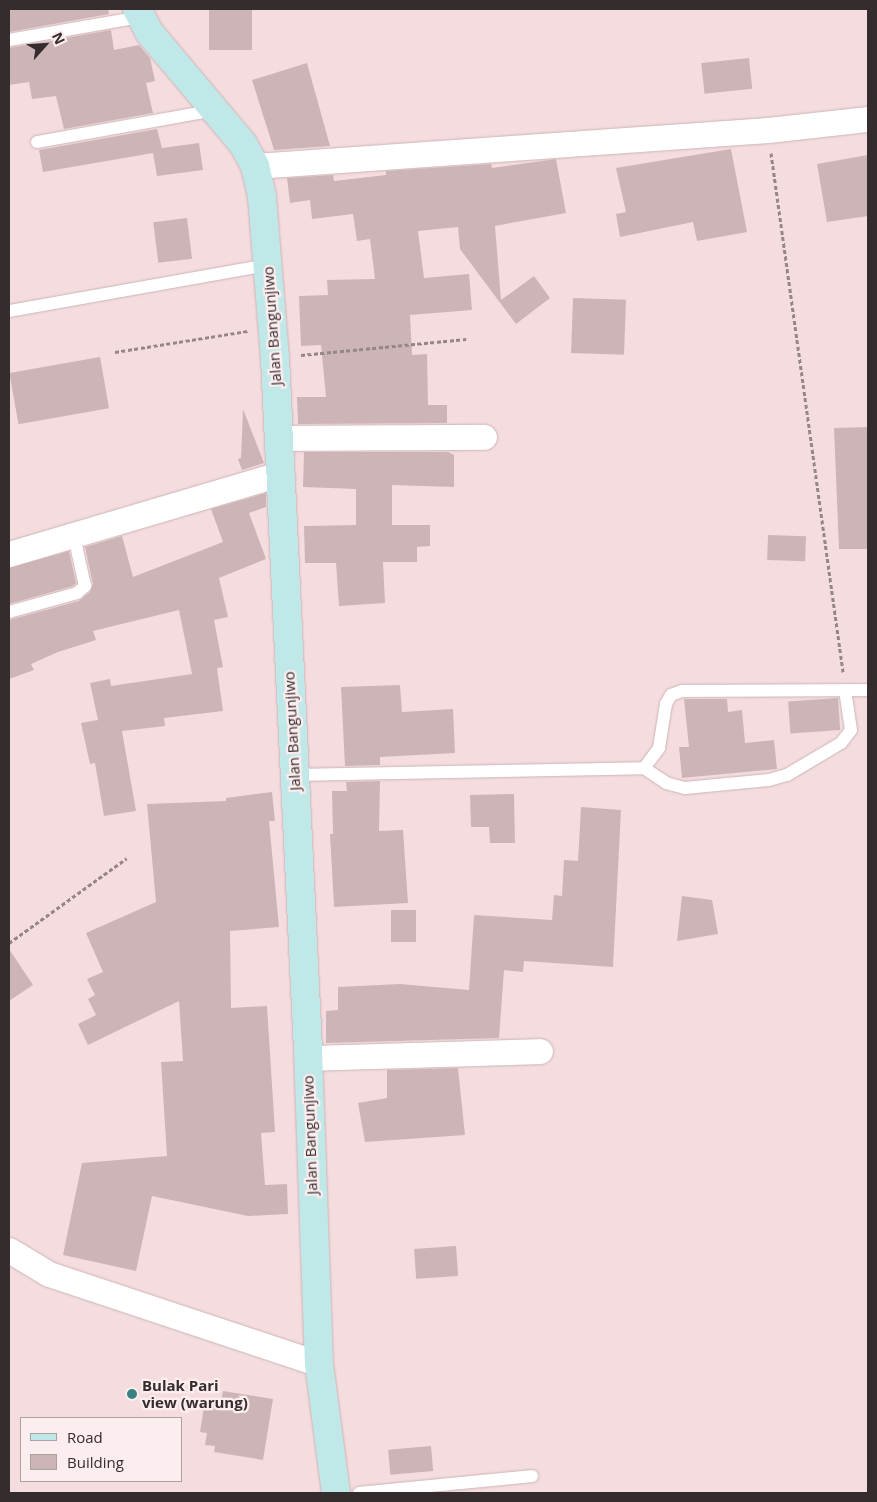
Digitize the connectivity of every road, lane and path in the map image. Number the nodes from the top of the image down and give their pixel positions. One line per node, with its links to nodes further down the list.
1 (139, 13): 2 (lane); 3 (main road, Jalan Bangunjiwo)
2 (9, 40)
3 (217, 109): 6 (lane); 7 (main road, Jalan Bangunjiwo)
4 (868, 119): 5 (street)
5 (768, 130): 7 (street); 20 (path)
6 (37, 142)
7 (254, 166): 8 (main road, Jalan Bangunjiwo)
8 (268, 265): 9 (lane); 10 (main road, Jalan Bangunjiwo)
9 (9, 312)
10 (274, 328): 12 (path); 13 (main road, Jalan Bangunjiwo)
11 (466, 339): 13 (path)
12 (115, 352)
13 (275, 358): 15 (main road, Jalan Bangunjiwo)
14 (484, 436): 15 (street)
15 (278, 438): 16 (main road, Jalan Bangunjiwo)
16 (279, 474): 17 (street); 23 (main road, Jalan Bangunjiwo)
17 (74, 536): 18 (street); 19 (lane)
18 (9, 554)
19 (9, 612)
20 (845, 690): 21 (lane); 22 (lane); 22 (lane)
21 (868, 690)
22 (644, 768): 23 (lane)
23 (294, 775): 27 (main road, Jalan Bangunjiwo)
24 (127, 858): 25 (path)
25 (9, 943)
26 (540, 1051): 27 (street)
27 (308, 1058): 29 (main road, Jalan Bangunjiwo)
28 (9, 1250): 29 (street)
29 (318, 1364): 31 (main road, Jalan Bangunjiwo)
30 (532, 1476): 32 (lane)
31 (336, 1493)
32 (359, 1493)

